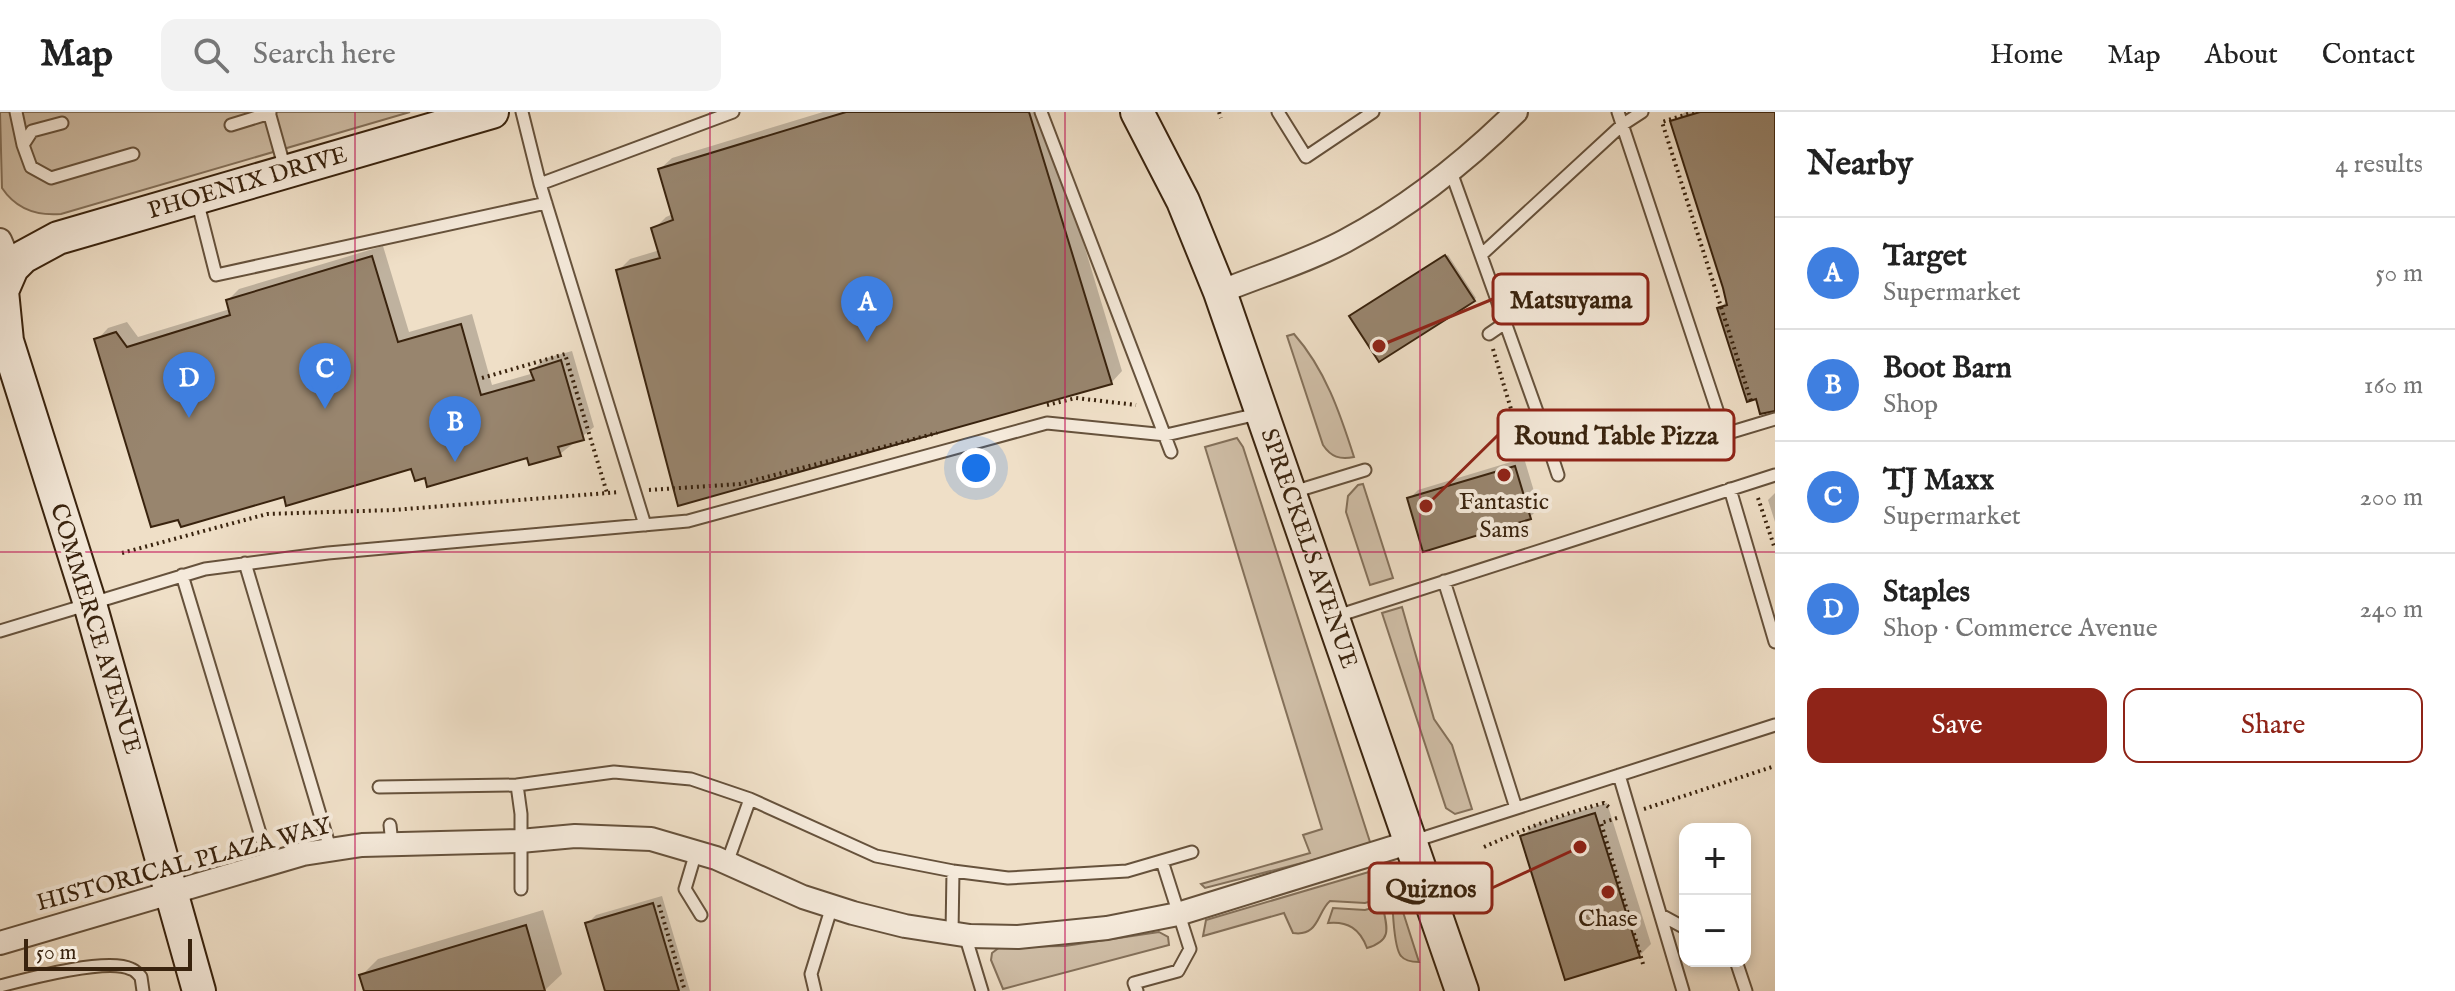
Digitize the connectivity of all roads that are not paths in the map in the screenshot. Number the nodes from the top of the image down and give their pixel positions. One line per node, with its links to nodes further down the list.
1 (16, 112): 16 (lane)
2 (270, 112): 14 (lane); 19 (lane)
3 (492, 112): 19 (street, PHOENIX DRIVE)
4 (522, 112): 20 (lane)
5 (733, 112): 20 (lane)
6 (1041, 112): 32 (lane)
7 (1137, 112): 25 (street, SPRECKELS AVENUE)
8 (1278, 112): 12 (lane)
9 (1516, 112): 18 (street)
10 (1618, 112): 15 (lane)
11 (1642, 112): 15 (lane)
12 (1367, 114)
13 (62, 123): 16 (lane)
14 (231, 125)
15 (1622, 125): 23 (lane); 30 (lane)
16 (23, 145): 17 (lane)
17 (133, 154)
18 (1450, 168): 23 (lane); 25 (street)
19 (286, 172): 21 (street, PHOENIX DRIVE)
20 (540, 184): 22 (lane)
21 (196, 198): 22 (lane); 24 (street, PHOENIX DRIVE)
22 (546, 203): 39 (lane)
23 (1481, 255): 26 (lane)
24 (4, 260): 43 (street, COMMERCE AVENUE)
25 (1220, 292): 28 (street, SPRECKELS AVENUE)
26 (1505, 323): 27 (lane); 29 (lane)
27 (1489, 334)
28 (1262, 413): 32 (lane); 38 (street, SPRECKELS AVENUE)
29 (1539, 417): 31 (lane); 35 (lane)
30 (1775, 419)
31 (1516, 424)
32 (1166, 435): 33 (lane); 39 (lane)
33 (1171, 452)
34 (1365, 470): 38 (lane)
35 (1558, 475)
36 (1775, 475): 37 (lane)
37 (1730, 489): 42 (lane); 46 (lane)
38 (1290, 493): 44 (street, SPRECKELS AVENUE)
39 (645, 525): 40 (lane)
40 (245, 563): 41 (lane); 55 (lane)
41 (182, 575): 43 (lane); 59 (lane)
42 (1444, 581): 44 (lane); 52 (lane)
43 (90, 604): 45 (lane); 63 (street, COMMERCE AVENUE)
44 (1333, 617): 54 (street, SPRECKELS AVENUE)
45 (0, 631)
46 (1775, 642)
47 (1775, 725): 48 (lane)
48 (1619, 775): 52 (lane); 67 (lane)
49 (517, 785): 50 (lane); 51 (lane); 53 (lane)
50 (379, 787)
51 (750, 799): 60 (lane); 61 (lane)
52 (1516, 808): 54 (lane)
53 (520, 841): 55 (street, HISTORICAL PLAZA WAY); 56 (street, HISTORICAL PLAZA WAY); 62 (lane)
54 (1411, 842): 65 (street, HISTORICAL PLAZA WAY); 78 (street, SPRECKELS AVENUE)
55 (330, 848): 59 (street, HISTORICAL PLAZA WAY)
56 (696, 852): 60 (street, HISTORICAL PLAZA WAY); 66 (lane)
57 (1192, 852): 58 (lane)
58 (1162, 861): 61 (lane); 65 (lane)
59 (269, 863): 63 (street, HISTORICAL PLAZA WAY)
60 (727, 863): 64 (street, HISTORICAL PLAZA WAY)
61 (953, 871): 69 (lane)
62 (521, 889)
63 (172, 892): 70 (street, HISTORICAL PLAZA WAY); 74 (street, COMMERCE AVENUE)
64 (832, 906): 69 (street, HISTORICAL PLAZA WAY); 75 (lane)
65 (1178, 914): 69 (street, HISTORICAL PLAZA WAY); 77 (lane)
66 (701, 915)
67 (1661, 915): 68 (lane); 79 (lane)
68 (1679, 925)
69 (958, 934): 76 (lane)
70 (0, 943)
71 (1738, 967): 80 (lane)
72 (1, 991): 73 (lane)
73 (143, 991)
74 (199, 991)
75 (815, 991)
76 (982, 991)
77 (1137, 991)
78 (1462, 991)
79 (1683, 991)
80 (1746, 991)

